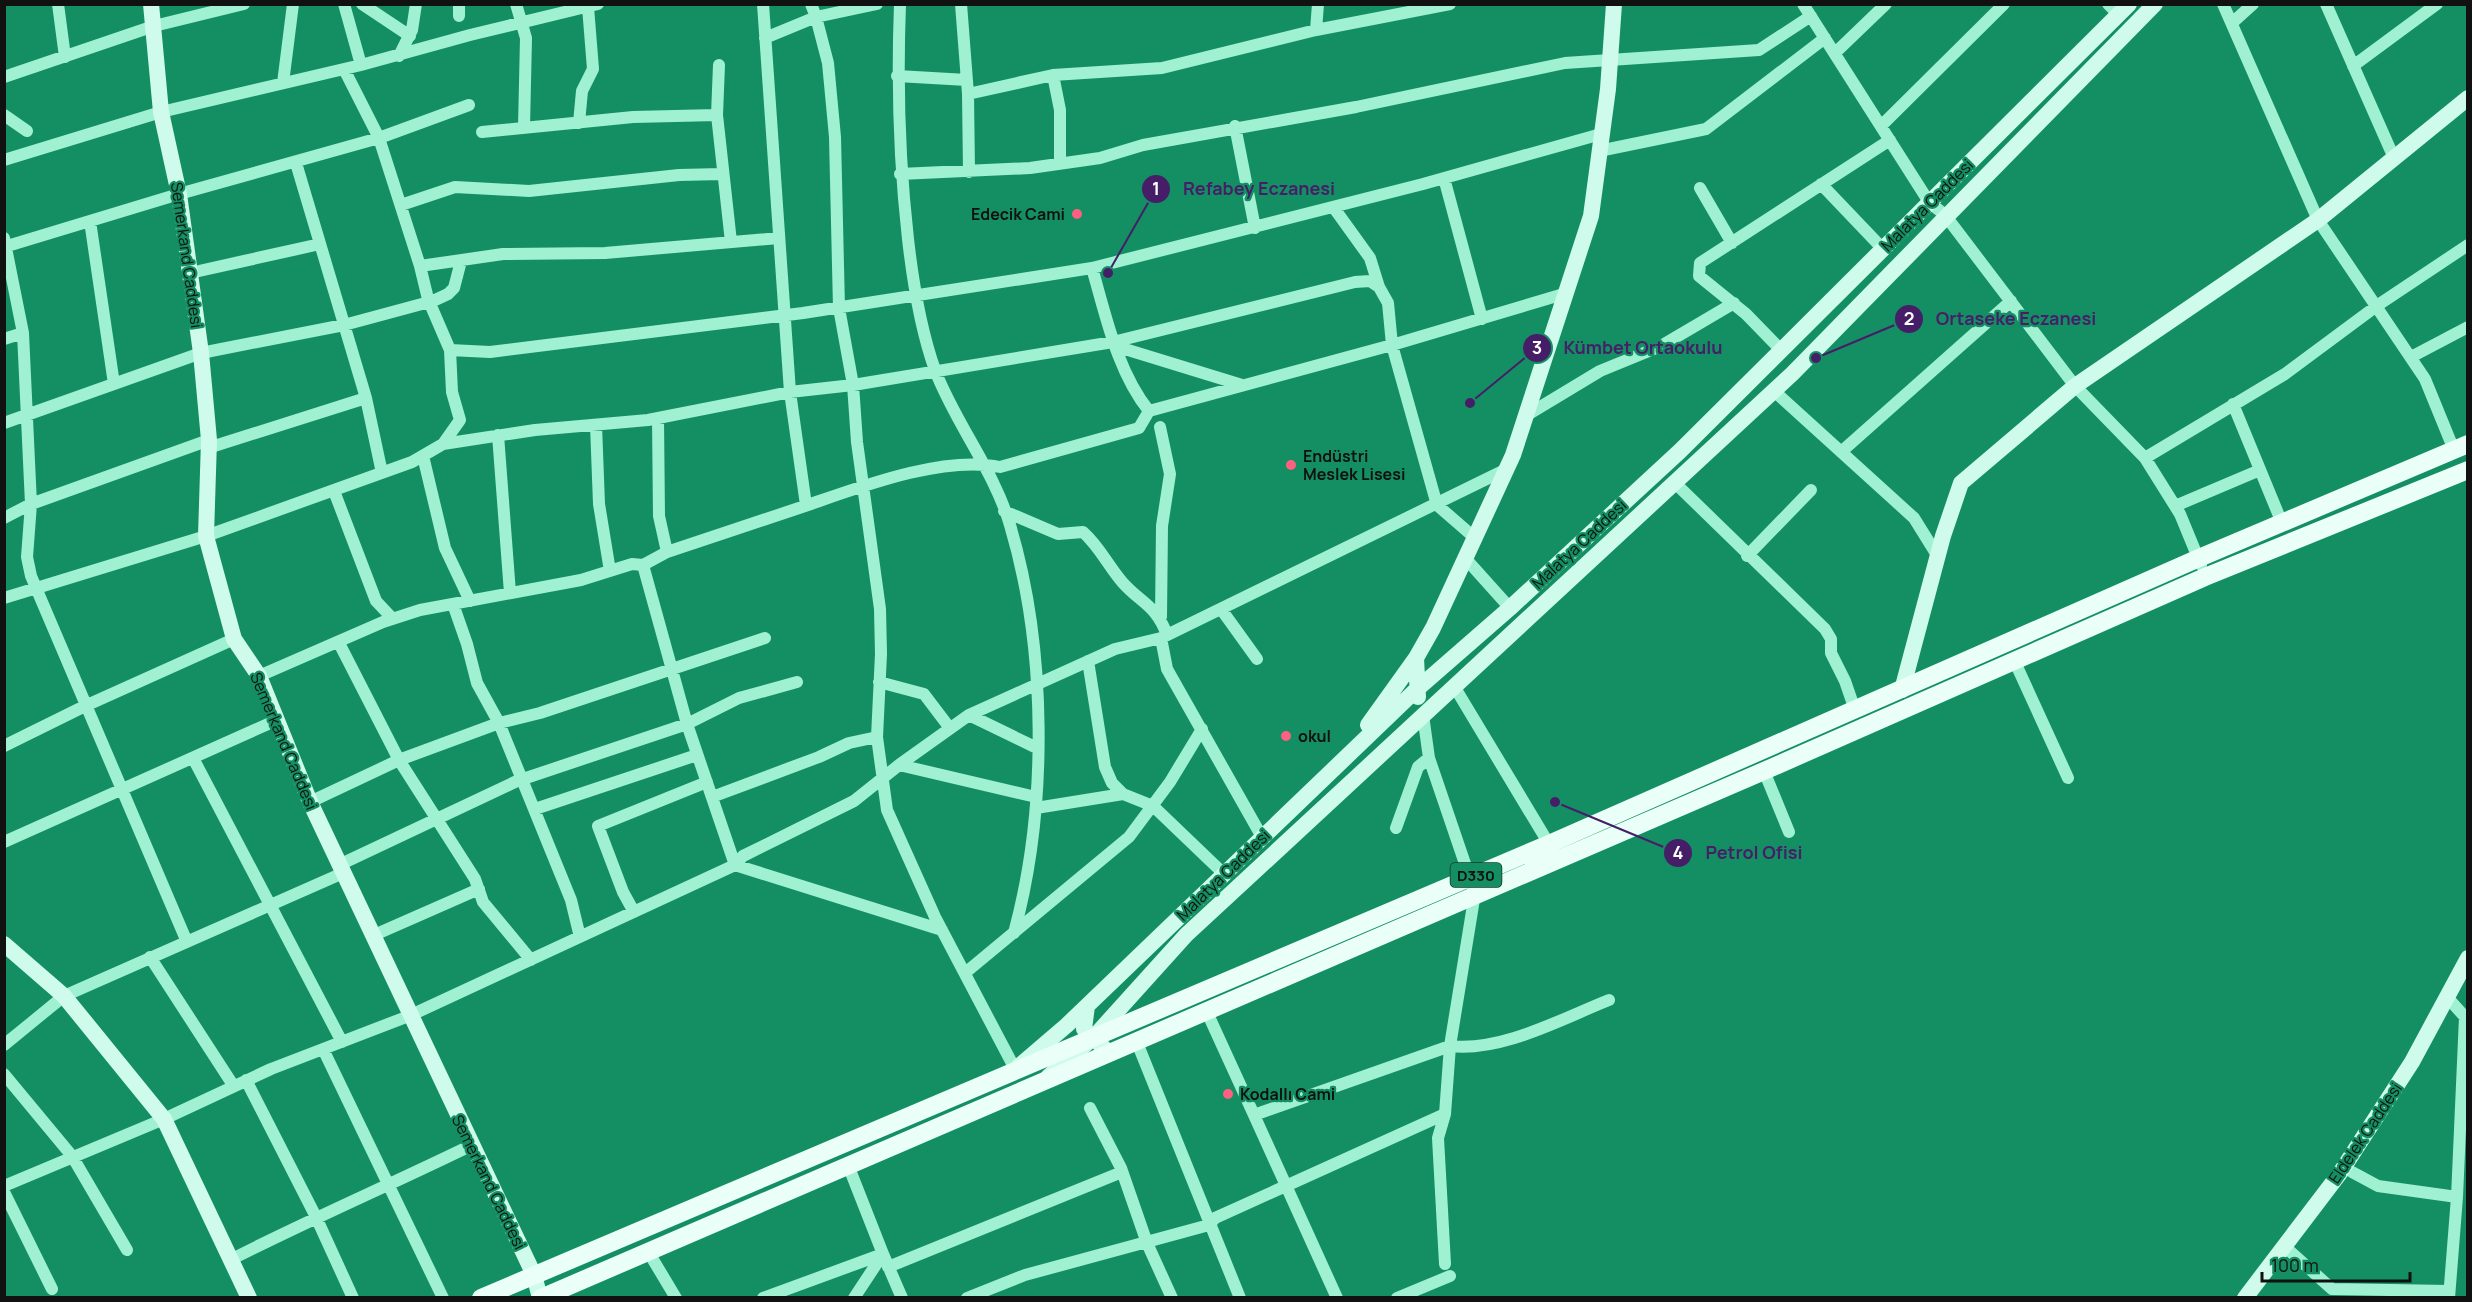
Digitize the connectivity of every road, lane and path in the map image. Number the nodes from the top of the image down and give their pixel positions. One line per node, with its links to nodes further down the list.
1 (58, 4): 39 (street)
2 (152, 4): 32 (street, Semerkand Caddesi)
3 (244, 4): 32 (street)
4 (293, 4): 49 (street)
5 (344, 4): 41 (street)
6 (362, 4): 34 (street)
7 (416, 4): 34 (street)
8 (516, 4): 30 (street)
9 (763, 4): 35 (street)
10 (811, 4): 29 (street)
11 (877, 4): 29 (street)
12 (900, 4): 46 (street)
13 (961, 4): 48 (street)
14 (1318, 4): 33 (street)
15 (1450, 4): 26 (street)
16 (1614, 4): 40 (street)
17 (1803, 4): 28 (street)
18 (1886, 4): 37 (street)
19 (2004, 4): 58 (street)
20 (2155, 4): 80 (street)
21 (2223, 4): 31 (street)
22 (2253, 4): 31 (street)
23 (2325, 4): 43 (street)
24 (2437, 4): 43 (street)
25 (593, 6): 30 (street); 56 (street)
26 (1409, 8): 33 (street)
27 (2119, 8): 77 (street, Malatya Caddesi)
28 (1811, 16): 36 (street); 40 (street)
29 (816, 17): 35 (street); 102 (street)
30 (522, 22): 38 (street); 59 (street)
31 (2232, 23): 81 (street)
32 (154, 26): 39 (street); 53 (street, Semerkand Caddesi)
33 (1316, 30): 45 (street)
34 (410, 36): 38 (street)
35 (765, 38): 84 (street)
36 (1825, 38): 37 (street); 65 (street)
37 (1835, 53): 58 (street)
38 (399, 56): 41 (street)
39 (65, 57): 47 (street)
40 (1610, 60): 57 (street); 62 (street)
41 (361, 65): 44 (street)
42 (719, 65): 55 (street)
43 (2353, 66): 66 (street)
44 (345, 69): 49 (street); 63 (street)
45 (1053, 75): 50 (street); 69 (street)
46 (897, 76): 48 (street); 72 (street)
47 (4, 77)
48 (967, 80): 50 (street)
49 (283, 83): 53 (street)
50 (968, 94): 70 (street)
51 (2468, 99): 66 (street)
52 (469, 105): 63 (street)
53 (161, 112): 67 (street); 76 (street, Semerkand Caddesi)
54 (4, 115): 60 (street)
55 (717, 115): 56 (street); 71 (street)
56 (579, 123): 59 (street)
57 (1234, 126): 69 (street); 83 (street)
58 (1881, 126): 64 (street)
59 (524, 127): 61 (street)
60 (27, 131)
61 (482, 132)
62 (1601, 134): 65 (street); 73 (street)
63 (379, 138): 68 (street); 78 (street)
64 (1890, 140): 74 (street); 77 (street)
65 (1599, 151): 96 (street)
66 (2394, 158): 81 (street)
67 (4, 160)
68 (296, 163): 76 (street); 88 (street)
69 (1060, 164): 70 (street)
70 (969, 172): 72 (street)
71 (722, 174): 78 (street); 85 (street)
72 (900, 174): 97 (street)
73 (1444, 178): 79 (street); 104 (street)
74 (1821, 184): 86 (street); 90 (street)
75 (1700, 188): 86 (street)
76 (179, 194): 82 (street); 94 (street, Semerkand Caddesi)
77 (1929, 202): 80 (street); 90 (street, Malatya Caddesi)
78 (401, 205): 92 (street)
79 (1334, 208): 83 (street); 95 (street)
80 (1945, 215): 99 (street); 120 (street)
81 (2318, 220): 101 (street); 119 (street)
82 (90, 221): 87 (street); 116 (street)
83 (1255, 228): 93 (street)
84 (779, 238): 85 (street); 103 (street)
85 (731, 242): 91 (street)
86 (1732, 243): 100 (street)
87 (6, 244): 107 (street)
88 (320, 244): 94 (street); 105 (street)
89 (2468, 245): 101 (street)
90 (1883, 249): 112 (street, Malatya Caddesi)
91 (461, 261): 92 (street); 98 (street)
92 (420, 266): 98 (street)
93 (1092, 268): 97 (street); 109 (street)
94 (190, 273): 113 (street, Semerkand Caddesi)
95 (1380, 287): 109 (street); 110 (street)
96 (1567, 293): 104 (street); 126 (street)
97 (916, 297): 102 (street); 115 (street)
98 (429, 301): 105 (street); 111 (street)
99 (2011, 301): 119 (street); 135 (street)
100 (1734, 303): 112 (street); 126 (street)
101 (2378, 305): 114 (street); 123 (street)
102 (839, 308): 103 (street); 117 (street)
103 (784, 316): 111 (street); 121 (street)
104 (1482, 319): 110 (street)
105 (344, 325): 113 (street); 122 (street)
106 (2468, 327): 114 (street)
107 (23, 333): 108 (street); 125 (street)
108 (4, 339)
109 (1114, 344): 115 (street); 118 (street); 124 (street)
110 (1392, 345): 118 (street); 149 (street)
111 (450, 350): 133 (street)
112 (1782, 351): 170 (street, Malatya Caddesi)
113 (201, 353): 116 (street); 132 (street, Semerkand Caddesi)
114 (2411, 357): 134 (street)
115 (935, 370): 117 (street); 138 (street)
116 (114, 384): 125 (street)
117 (853, 385): 121 (street); 144 (street)
118 (1243, 385): 124 (street)
119 (2075, 386): 137 (street); 158 (street)
120 (1774, 390): 135 (street); 143 (street)
121 (790, 392): 127 (street); 148 (street)
122 (366, 398): 132 (street); 142 (street)
123 (2233, 404): 137 (street); 140 (street)
124 (1149, 411): 138 (street)
125 (27, 415): 128 (street); 147 (street)
126 (1527, 415): 139 (street)
127 (658, 418): 129 (street); 157 (street)
128 (4, 423)
129 (596, 424): 131 (street); 163 (street)
130 (1160, 427): 172 (street)
131 (498, 435): 133 (street); 166 (street)
132 (209, 444): 147 (street); 155 (street, Semerkand Caddesi)
133 (443, 444): 136 (street)
134 (2461, 447): 153 (main road, D330)
135 (1841, 452): 158 (street)
136 (423, 456): 142 (street); 168 (street)
137 (2145, 458): 150 (street)
138 (982, 463): 144 (street); 151 (street)
139 (1507, 469): 149 (street); 156 (street)
140 (2260, 470): 150 (street); 153 (street)
141 (2468, 470): 164 (main road, D330)
142 (382, 473): 146 (street)
143 (1674, 482): 159 (street); 189 (street)
144 (863, 485): 148 (street); 187 (street)
145 (1811, 490): 159 (street)
146 (334, 491): 155 (street); 173 (street)
147 (31, 504): 152 (street); 154 (street)
148 (806, 505): 157 (street)
149 (1437, 505): 156 (street); 171 (street)
150 (2175, 506): 160 (street)
151 (1004, 511): 172 (street); 188 (street)
152 (9, 515): 154 (street)
153 (2282, 523): 160 (main road, D330)
154 (27, 536): 165 (street)
155 (206, 536): 165 (street); 177 (street, Semerkand Caddesi)
156 (1475, 538): 161 (street)
157 (667, 552): 162 (street)
158 (1937, 555): 191 (street)
159 (1747, 556): 193 (street)
160 (2199, 558): 164 (street); 191 (main road, D330)
161 (1466, 559): 170 (street); 174 (street)
162 (643, 565): 163 (street); 183 (street)
163 (610, 571): 166 (street)
164 (2205, 577): 181 (main road, D330)
165 (38, 587): 167 (street); 192 (street)
166 (510, 593): 168 (street)
167 (4, 598)
168 (470, 601): 169 (street)
169 (453, 604): 173 (street); 197 (street)
170 (1510, 608): 185 (street, Malatya Caddesi)
171 (1221, 609): 175 (street); 180 (street)
172 (1161, 617): 175 (street)
173 (393, 619): 178 (street)
174 (1433, 628): 179 (street); 185 (street)
175 (1164, 637): 182 (street); 200 (street)
176 (765, 638): 183 (street)
177 (234, 639): 184 (street, Semerkand Caddesi); 192 (street)
178 (339, 644): 184 (street); 207 (street)
179 (1416, 658): 190 (street); 209 (street)
180 (1257, 659)
181 (2014, 660): 210 (main road, D330); 212 (street)
182 (1088, 661): 188 (street); 216 (street)
183 (672, 669): 197 (street); 198 (street)
184 (259, 676): 196 (street, Semerkand Caddesi)
185 (1430, 678): 190 (street, Malatya Caddesi); 195 (street)
186 (796, 682): 198 (street)
187 (879, 682): 199 (street); 201 (street)
188 (1038, 682): 194 (street); 203 (street)
189 (1454, 686): 195 (street); 227 (street)
190 (1416, 690): 195 (street); 209 (street, Malatya Caddesi)
191 (1902, 690): 193 (main road, D330)
192 (85, 706): 202 (street); 215 (street)
193 (1855, 710): 227 (main road, D330)
194 (969, 715): 199 (street); 203 (street)
195 (1423, 715): 206 (street); 252 (street)
196 (277, 720): 205 (street); 218 (street, Semerkand Caddesi)
197 (499, 723): 207 (street); 213 (street)
198 (687, 724): 204 (street); 213 (street)
199 (949, 727): 208 (street)
200 (1202, 729): 220 (street); 225 (street)
201 (877, 737): 211 (street); 217 (street)
202 (6, 742)
203 (1037, 748): 219 (street)
204 (697, 755): 214 (street); 221 (street)
205 (193, 758): 215 (street); 233 (street)
206 (1430, 758): 223 (street); 231 (street)
207 (399, 760): 218 (street); 222 (street)
208 (899, 765): 211 (street); 219 (street)
209 (1334, 769): 225 (street, Malatya Caddesi)
210 (1764, 771): 224 (street); 231 (main road, D330)
211 (882, 778): 228 (street); 235 (street)
212 (2068, 778)
213 (521, 780): 221 (street); 222 (street)
214 (707, 782): 217 (street); 234 (street)
215 (121, 789): 226 (street); 239 (street)
216 (1123, 794): 219 (street); 220 (street)
217 (712, 797): 228 (street)
218 (310, 802): 229 (street, Semerkand Caddesi)
219 (1036, 802): 236 (street)
220 (1153, 806): 230 (street); 236 (street)
221 (535, 809): 238 (street)
222 (436, 819): 229 (street); 232 (street)
223 (1396, 828)
224 (1789, 832)
225 (1262, 837): 230 (street, Malatya Caddesi)
226 (4, 842)
227 (1549, 844): 231 (main road, D330)
228 (735, 865): 234 (street); 235 (street)
229 (341, 869): 233 (street); 237 (street, Semerkand Caddesi)
230 (1224, 874): 248 (street, Malatya Caddesi)
231 (1472, 886): 249 (main road, D330); 252 (main road, D330); 256 (street)
232 (479, 889): 237 (street); 243 (street)
233 (271, 905): 239 (street); 254 (street)
234 (634, 912): 238 (street)
235 (942, 930): 244 (street)
236 (1014, 933): 244 (street)
237 (372, 936): 250 (street, Semerkand Caddesi)
238 (580, 937): 243 (street)
239 (187, 942): 241 (street)
240 (4, 944): 245 (street)
241 (150, 957): 245 (street); 263 (street)
242 (2468, 958): 246 (street, Eldelek Caddesi)
243 (531, 960): 250 (street)
244 (965, 973): 259 (street)
245 (64, 996): 255 (street); 267 (street)
246 (2447, 997): 251 (street); 283 (street, Eldelek Caddesi)
247 (1610, 1000): 256 (street)
248 (1087, 1006): 252 (street); 259 (street, Malatya Caddesi)
249 (1206, 1010): 253 (main road, D330); 266 (street)
250 (409, 1016): 254 (street); 268 (street, Semerkand Caddesi)
251 (2466, 1017): 273 (street)
252 (1094, 1038): 258 (street); 259 (main road, D330); 262 (street)
253 (1136, 1040): 258 (main road, D330); 280 (street)
254 (342, 1042): 257 (street)
255 (4, 1045)
256 (1450, 1046): 265 (street); 266 (street)
257 (322, 1049): 261 (street); 275 (street)
258 (1108, 1052): 262 (main road, D330)
259 (1015, 1069): 289 (main road, D330)
260 (4, 1074): 269 (street)
261 (246, 1080): 263 (street); 279 (street)
262 (1045, 1080): 270 (main road, D330)
263 (234, 1085): 267 (street)
264 (1090, 1108): 271 (street)
265 (1445, 1114): 276 (street); 306 (street)
266 (1254, 1116): 276 (street)
267 (164, 1119): 269 (street); 287 (street)
268 (472, 1145): 275 (street); 289 (street, Semerkand Caddesi)
269 (72, 1156): 274 (street); 284 (street)
270 (848, 1166): 285 (main road, D330); 286 (street)
271 (1122, 1172): 282 (street); 288 (street)
272 (2352, 1172): 278 (street)
273 (2463, 1179): 278 (street)
274 (4, 1186)
275 (389, 1186): 279 (street); 296 (street)
276 (1284, 1186): 280 (street); 305 (street)
277 (4, 1192): 290 (street)
278 (2457, 1197): 281 (street)
279 (316, 1217): 287 (street); 295 (street)
280 (1209, 1225): 282 (street); 304 (street)
281 (2461, 1239): 292 (street)
282 (1147, 1244): 302 (street); 303 (street)
283 (2284, 1246): 291 (street); 307 (street, Eldelek Caddesi)
284 (127, 1250)
285 (649, 1253): 298 (main road, D330); 299 (street)
286 (883, 1254): 288 (street); 293 (street); 300 (street)
287 (232, 1259): 294 (street)
288 (888, 1267): 301 (street)
289 (534, 1275): 297 (main road, D330); 298 (street, Semerkand Caddesi)
290 (52, 1288)
291 (2332, 1293): 292 (street)
292 (2449, 1294)
293 (858, 1296)
294 (249, 1298)
295 (353, 1298)
296 (443, 1298)
297 (481, 1298)
298 (541, 1298)
299 (676, 1298)
300 (762, 1298)
301 (902, 1298)
302 (967, 1298)
303 (1173, 1298)
304 (1240, 1298)
305 (1337, 1298)
306 (1397, 1298)
307 (2245, 1298)

